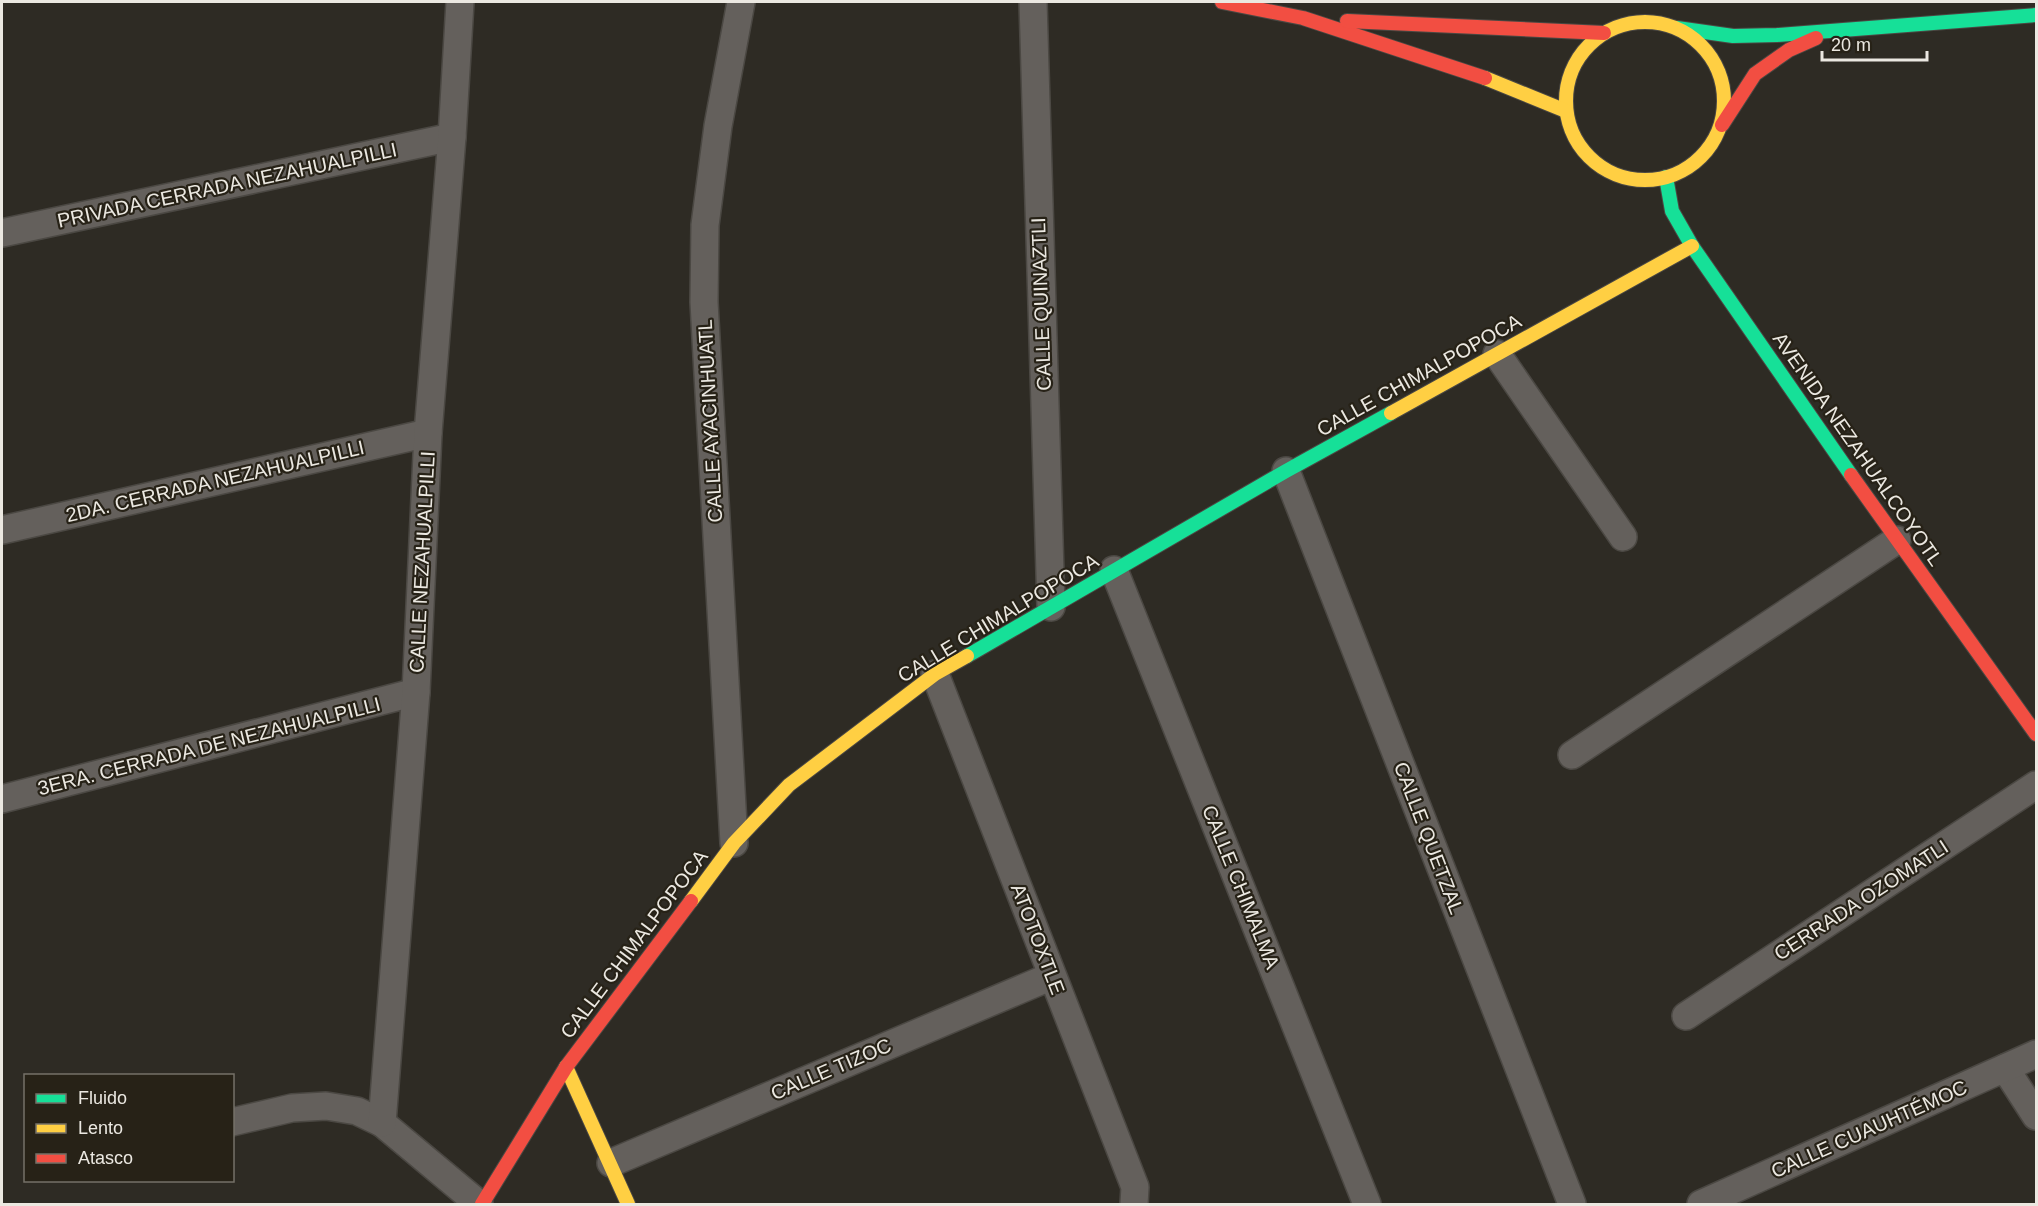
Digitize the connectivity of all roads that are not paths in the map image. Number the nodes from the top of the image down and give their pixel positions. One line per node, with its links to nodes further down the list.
1 (460, 2): 12 (street, CALLE NEZAHUALPILLI)
2 (741, 2): 30 (street, CALLE AYACINHUATL)
3 (1034, 2): 23 (street, CALLE QUINAZTLI)
4 (1222, 2): 6 (street)
5 (2037, 15): 8 (street)
6 (1303, 18): 9 (street); 10 (street)
7 (1675, 28): 8 (street); 9 (street); 11 (street)
8 (1837, 29): 11 (street)
9 (1604, 33): 10 (street)
10 (1566, 111): 13 (street)
11 (1719, 129): 13 (street)
12 (452, 137): 14 (street, PRIVADA CERRADA NEZAHUALPILLI); 17 (street, CALLE NEZAHUALPILLI)
13 (1666, 177): 15 (street, AVENIDA NEZAHUALCOYOTL)
14 (2, 233)
15 (1692, 246): 16 (street, CALLE CHIMALPOPOCA); 21 (street, AVENIDA NEZAHUALCOYOTL)
16 (1497, 354): 18 (street, CALLE CHIMALPOPOCA); 20 (street)
17 (428, 433): 19 (street, 2DA. CERRADA NEZAHUALPILLI); 25 (street, CALLE NEZAHUALPILLI)
18 (1286, 471): 22 (street, CALLE CHIMALPOPOCA); 44 (street, CALLE QUETZAL)
19 (2, 530)
20 (1623, 537)
21 (1897, 540): 26 (street, AVENIDA NEZAHUALCOYOTL); 27 (street)
22 (1114, 570): 23 (street, CALLE CHIMALPOPOCA); 43 (street, CALLE CHIMALMA)
23 (1051, 607): 24 (street, CALLE CHIMALPOPOCA)
24 (935, 674): 30 (street, CALLE CHIMALPOPOCA); 31 (street, ATOTOXTLE)
25 (416, 692): 29 (street, 3ERA. CERRADA DE NEZAHUALPILLI); 38 (street, CALLE NEZAHUALPILLI)
26 (2037, 734)
27 (1572, 755)
28 (2037, 785): 32 (street, CERRADA OZOMATLI)
29 (2, 799)
30 (734, 843): 34 (street, CALLE CHIMALPOPOCA)
31 (1052, 976): 39 (street, CALLE TIZOC); 42 (street, ATOTOXTLE)
32 (1686, 1016)
33 (2037, 1054): 35 (street, CALLE CUAUHTÉMOC)
34 (566, 1067): 39 (street); 40 (street, CALLE CHIMALPOPOCA)
35 (2005, 1068): 36 (street); 45 (street, CALLE CUAUHTÉMOC)
36 (2037, 1116)
37 (234, 1122): 38 (street)
38 (382, 1123): 40 (street)
39 (611, 1163): 41 (street)
40 (481, 1204)
41 (628, 1204)
42 (1134, 1204)
43 (1367, 1204)
44 (1572, 1204)
45 (1701, 1204)

